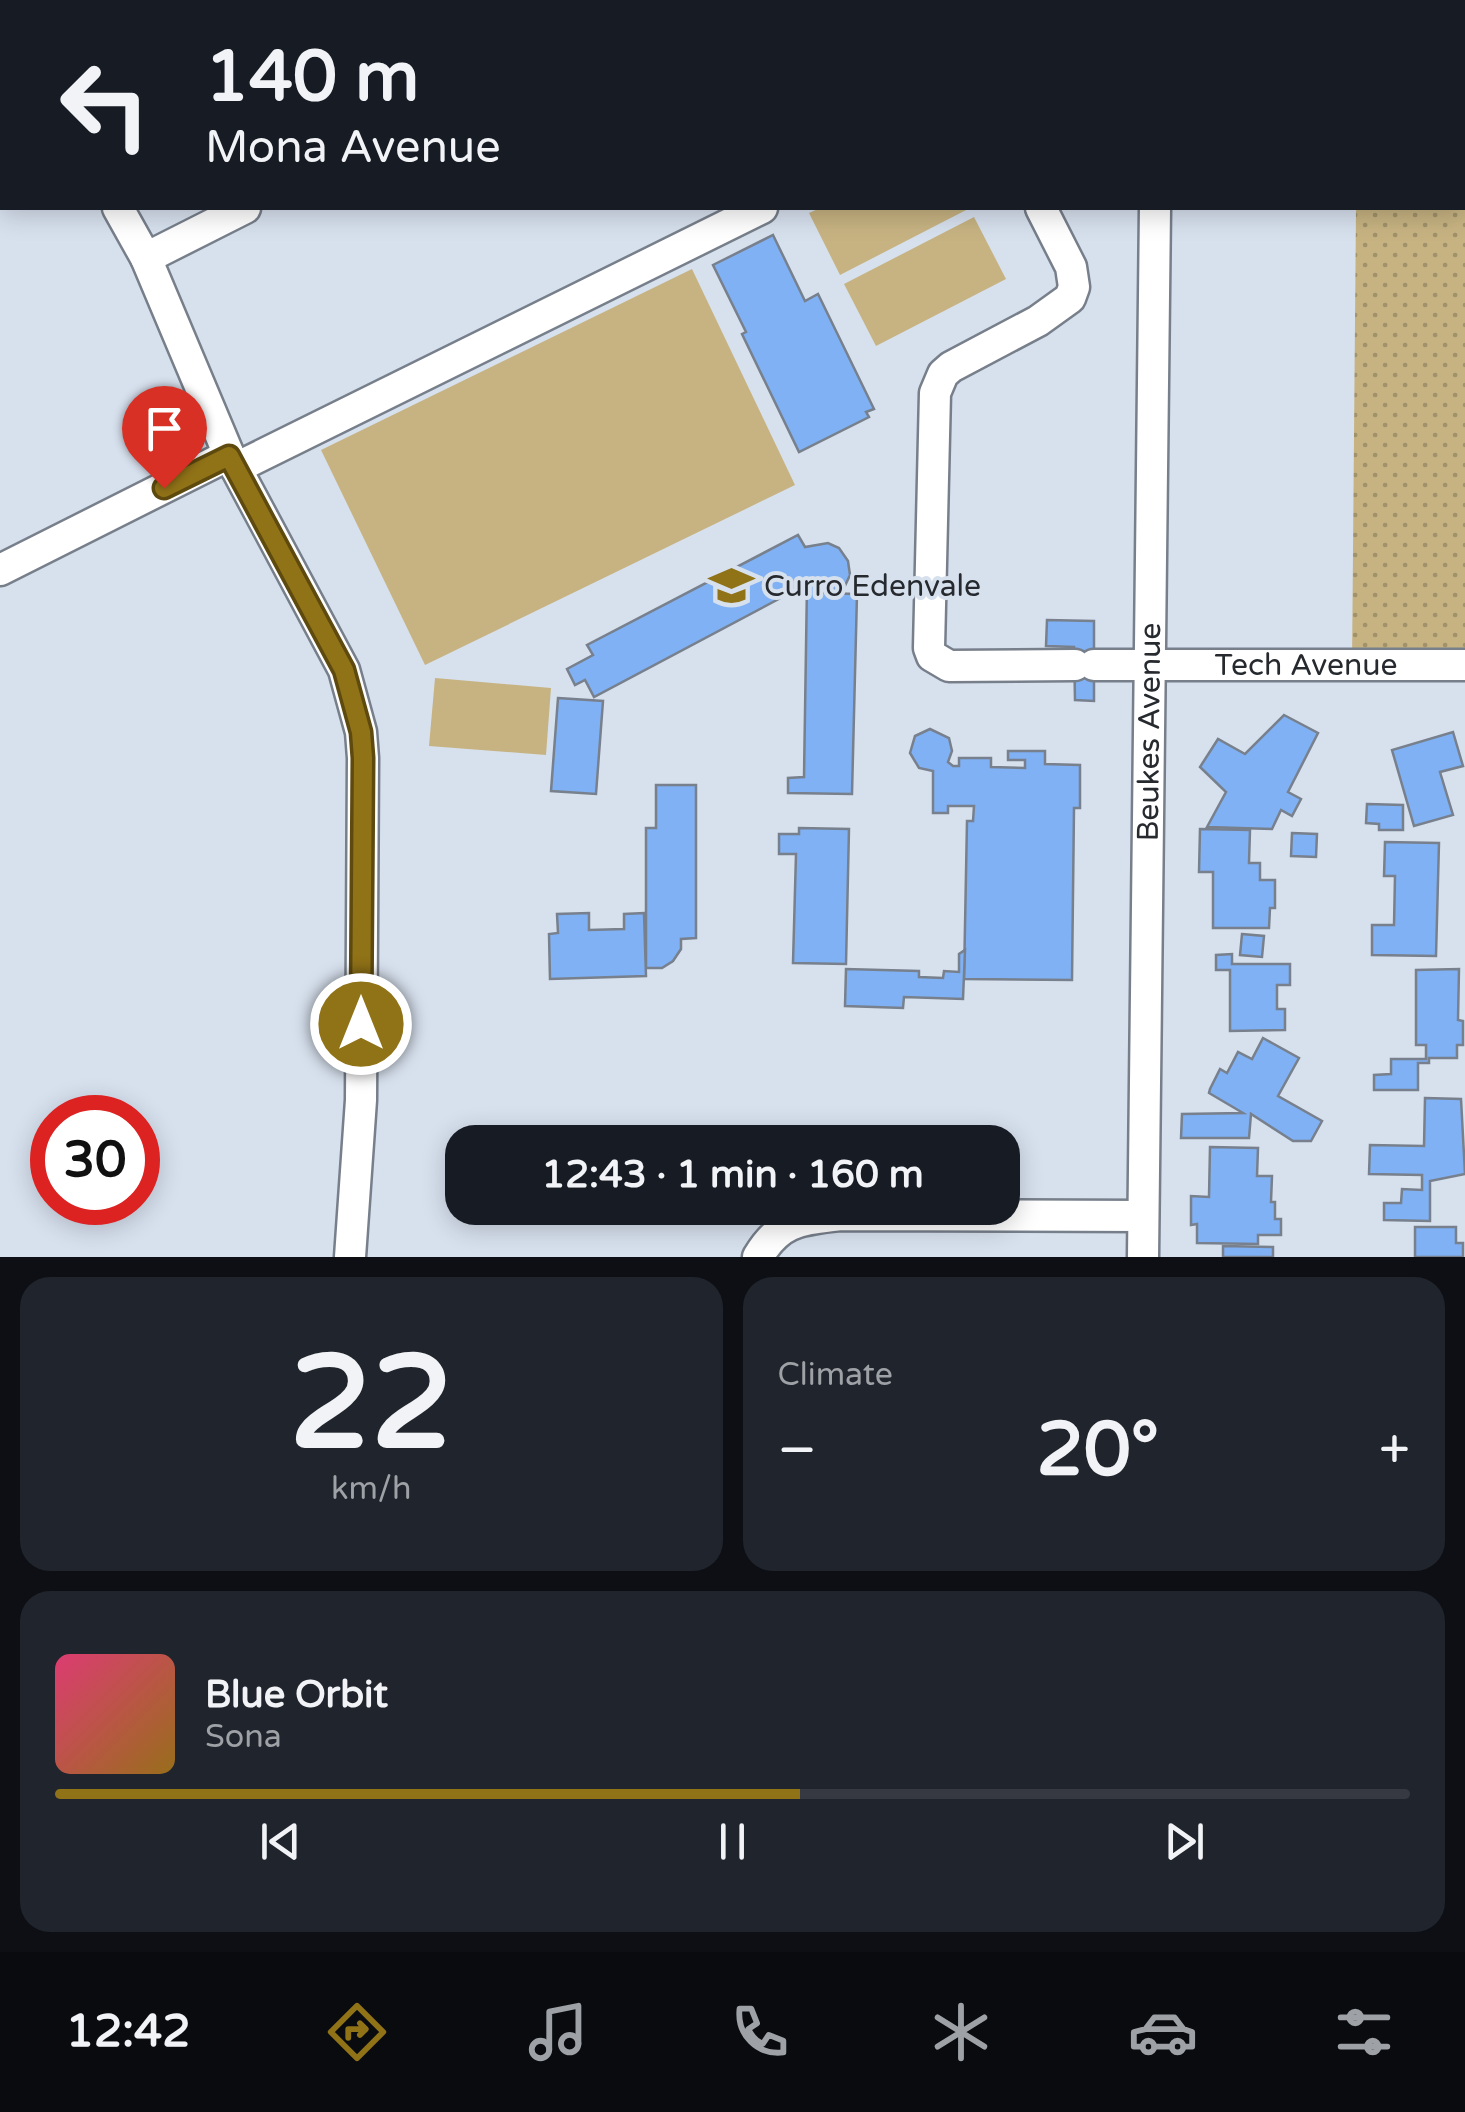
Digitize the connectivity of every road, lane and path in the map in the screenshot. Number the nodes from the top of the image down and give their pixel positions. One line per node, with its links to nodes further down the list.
1 (119, 210): 6 (street)
2 (241, 210): 6 (street)
3 (758, 210): 7 (street)
4 (1042, 210): 9 (street, Tech Avenue)
5 (1155, 210): 9 (street, Beukes Avenue)
6 (146, 258): 7 (street)
7 (233, 462): 8 (street); 12 (street)
8 (0, 570)
9 (1150, 666): 10 (street, Tech Avenue); 11 (street, Beukes Avenue)
10 (1465, 666)
11 (1143, 1216): 13 (street); 14 (street, Beukes Avenue)
12 (350, 1257)
13 (758, 1257)
14 (1143, 1257)

